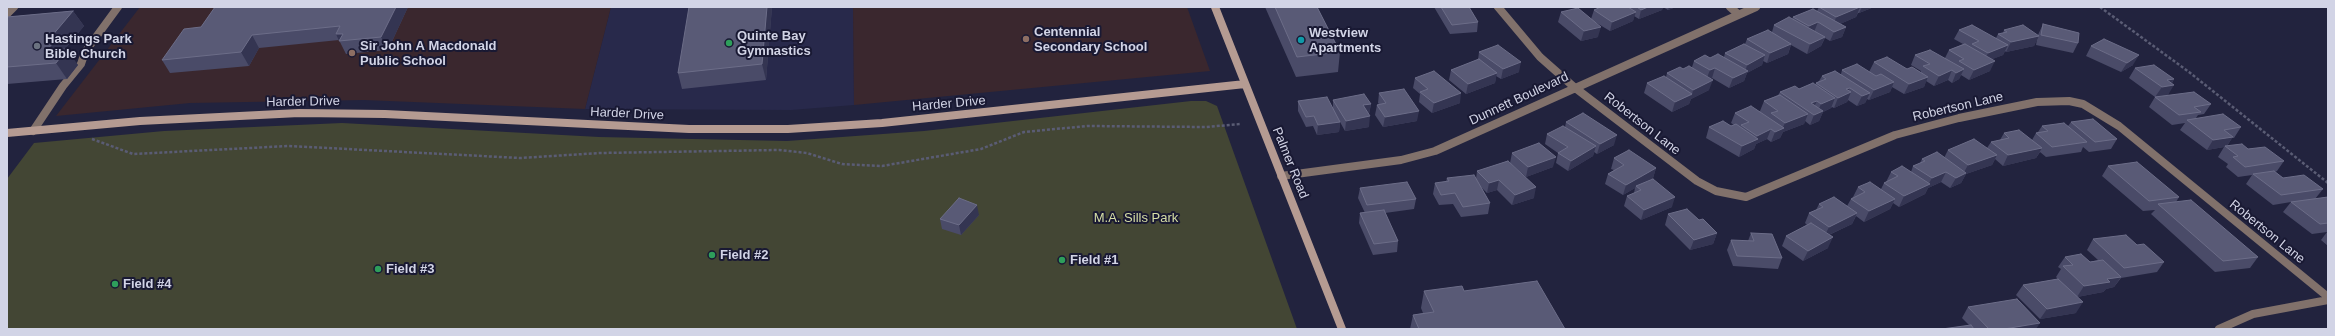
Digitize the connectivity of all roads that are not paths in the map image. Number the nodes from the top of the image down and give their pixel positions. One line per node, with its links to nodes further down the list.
1 (14, 7): 7 (street)
2 (118, 7): 11 (street)
3 (1215, 7): 9 (street, Palmer Road)
4 (1498, 7): 10 (street, Robertson Lane)
5 (1730, 7): 8 (street)
6 (1756, 7): 8 (street, Dunnett Boulevard)
7 (7, 14)
8 (1738, 14): 10 (street, Dunnett Boulevard)
9 (1245, 84): 11 (street, Harder Drive); 13 (street, Palmer Road)
10 (1574, 87): 13 (street, Dunnett Boulevard); 14 (street, Robertson Lane)
11 (33, 131): 12 (street, Harder Drive)
12 (7, 133)
13 (1281, 176): 15 (street, Palmer Road)
14 (2328, 298): 16 (street)
15 (1342, 329)
16 (2219, 329)

